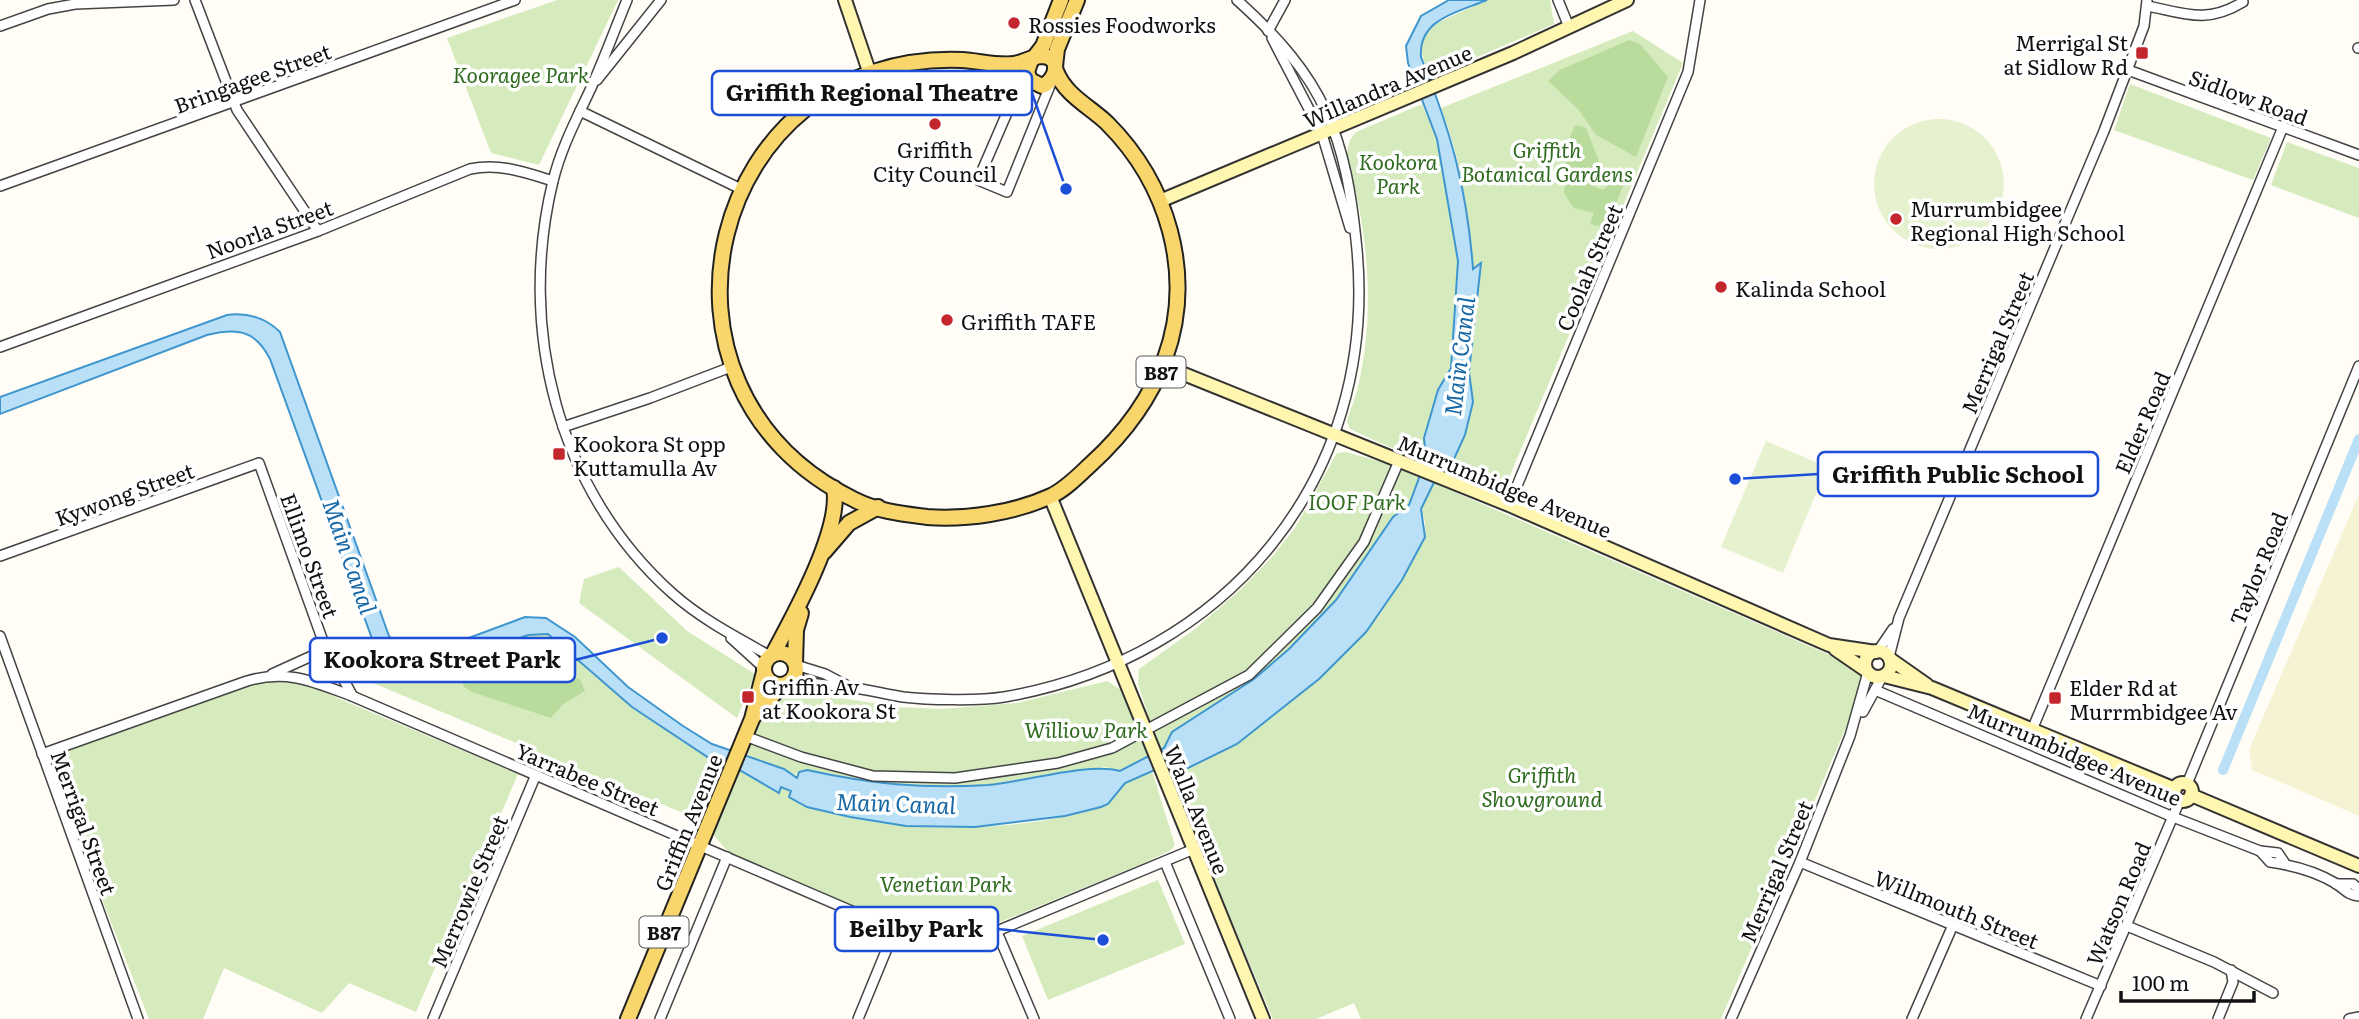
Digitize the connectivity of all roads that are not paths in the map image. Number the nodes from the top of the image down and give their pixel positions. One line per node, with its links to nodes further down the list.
1 (174, 0): 16 (street)
2 (195, 0): 24 (street)
3 (515, 0): 24 (street, Bringagee Street)
4 (628, 0): 23 (street)
5 (661, 0): 23 (street)
6 (845, 0): 22 (street)
7 (1061, 0): 19 (main road)
8 (1237, 0): 18 (street)
9 (1285, 0): 18 (street)
10 (1559, 0): 17 (street)
11 (1627, 0): 17 (street, Willandra Avenue)
12 (1700, 0): 46 (street, Coolah Street)
13 (1075, 1): 21 (main road)
14 (2243, 2): 15 (street)
15 (2148, 3): 20 (street, Merrigal Street)
16 (0, 26)
17 (1569, 27): 27 (street, Willandra Avenue)
18 (1268, 31): 27 (street); 28 (street)
19 (1030, 62): 21 (main road, B87); 21 (main road); 21 (street); 22 (main road, B87)
20 (2127, 70): 26 (street, Sidlow Road); 54 (street, Merrigal Street)
21 (1055, 72): 33 (main road, B87)
22 (870, 74): 32 (main road, B87)
23 (592, 87): 25 (street)
24 (233, 102): 31 (street, Bringagee Street); 34 (street)
25 (580, 111): 30 (street); 32 (street)
26 (2283, 127): 29 (street, Sidlow Road); 68 (street, Elder Road)
27 (1335, 128): 28 (street, Willandra Avenue); 35 (street)
28 (1322, 134): 33 (street, Willandra Avenue); 35 (street)
29 (2359, 155)
30 (553, 181): 34 (street, Noorla Street); 40 (street)
31 (0, 186)
32 (741, 190): 39 (main road, B87)
33 (1160, 201): 37 (main road, B87)
34 (318, 230): 36 (street, Noorla Street)
35 (1358, 264): 41 (street)
36 (0, 347)
37 (1164, 366): 41 (street, Murrumbidgee Avenue); 45 (main road, B87)
38 (2359, 366): 73 (street, Taylor Road)
39 (732, 367): 40 (street); 44 (main road, B87)
40 (562, 427): 55 (street)
41 (1335, 434): 42 (street, Murrumbidgee Avenue); 57 (street)
42 (1399, 461): 46 (street, Murrumbidgee Avenue); 67 (street)
43 (259, 463): 48 (street, Kywong Street); 53 (street, Ellimo Street)
44 (834, 488): 47 (main road, B87); 49 (main road, Griffin Avenue / B87)
45 (1050, 496): 47 (main road, B87); 57 (street, Walla Avenue)
46 (1509, 505): 52 (street, Murrumbidgee Avenue)
47 (878, 507): 49 (main road, Griffin Avenue / B87)
48 (0, 556)
49 (817, 561): 50 (main road, Griffin Avenue / B87)
50 (810, 578): 55 (main road, Griffin Avenue / B87); 56 (main road, Griffin Avenue / B87)
51 (0, 636): 71 (street, Merrigal Street)
52 (1829, 645): 54 (street, Murrumbidgee Avenue); 58 (street, Murrumbidgee Avenue)
53 (327, 649): 59 (street); 65 (street, Ellimo Street)
54 (1883, 655): 58 (street); 60 (street); 63 (street, Murrumbidgee Avenue)
55 (767, 662): 56 (main road); 61 (main road); 66 (main road, Griffin Avenue / B87)
56 (795, 664): 61 (main road, B87); 62 (street)
57 (1118, 664): 62 (street); 67 (street, Walla Avenue)
58 (1867, 671): 60 (street, Murrumbidgee Avenue); 69 (street, Merrigal Street)
59 (271, 674): 65 (street, Yarrabee Street); 71 (street, Yarrabee Street)
60 (1883, 677): 63 (street, Murrumbidgee Avenue); 64 (street, Merrigal Street)
61 (785, 684): 62 (street); 66 (main road, Griffin Avenue / B87)
62 (850, 687)
63 (1932, 688): 68 (street, Murrumbidgee Avenue)
64 (1875, 690): 69 (street, Merrigal Street); 74 (street, Murrumbidgee Avenue)
65 (352, 696): 72 (street, Yarrabee Street)
66 (752, 719): 70 (main road, Griffin Avenue / B87)
67 (1145, 730): 70 (street); 76 (street, Walla Avenue)
68 (2032, 730): 73 (street, Murrumbidgee Avenue)
69 (1850, 736): 79 (street, Merrigal Street)
70 (742, 742): 75 (main road, Griffin Avenue / B87)
71 (41, 754): 92 (street, Merrigal Street)
72 (535, 776): 75 (street, Yarrabee Street); 93 (street, Merrowie Street)
73 (2183, 792): 74 (street, Watson Road); 80 (street, Murrumbidgee Avenue)
74 (2173, 817): 81 (street, Murrumbidgee Avenue); 85 (street, Watson Road)
75 (700, 845): 77 (street, Yarrabee Street); 94 (main road, Griffin Avenue / B87)
76 (1194, 849): 78 (street, Yarrabee Street); 99 (street, Walla Avenue)
77 (727, 857): 86 (street, Yarrabee Street); 95 (street)
78 (1166, 862): 87 (street, Yarrabee Street); 98 (street)
79 (1800, 862): 84 (street, Willmouth Street); 100 (street, Merrigal Street)
80 (2359, 866)
81 (2336, 884): 82 (street, Murrumbidgee Avenue); 83 (street, Murrumbidgee Avenue)
82 (2359, 889)
83 (2359, 897)
84 (1953, 925): 89 (street, Willmouth Street); 101 (street)
85 (2127, 926): 88 (street); 89 (street, Watson Road)
86 (895, 929): 87 (street, Yarrabee Street); 96 (street)
87 (997, 932): 97 (street)
88 (2231, 970): 90 (street); 103 (street)
89 (2101, 986): 102 (street, Watson Road)
90 (2273, 993)
91 (2359, 1017): 104 (street)
92 (138, 1019)
93 (433, 1019)
94 (628, 1019)
95 (660, 1019)
96 (858, 1019)
97 (1034, 1019)
98 (1230, 1019)
99 (1263, 1019)
100 (1731, 1019)
101 (1912, 1019)
102 (2087, 1019)
103 (2218, 1019)
104 (2349, 1019)

